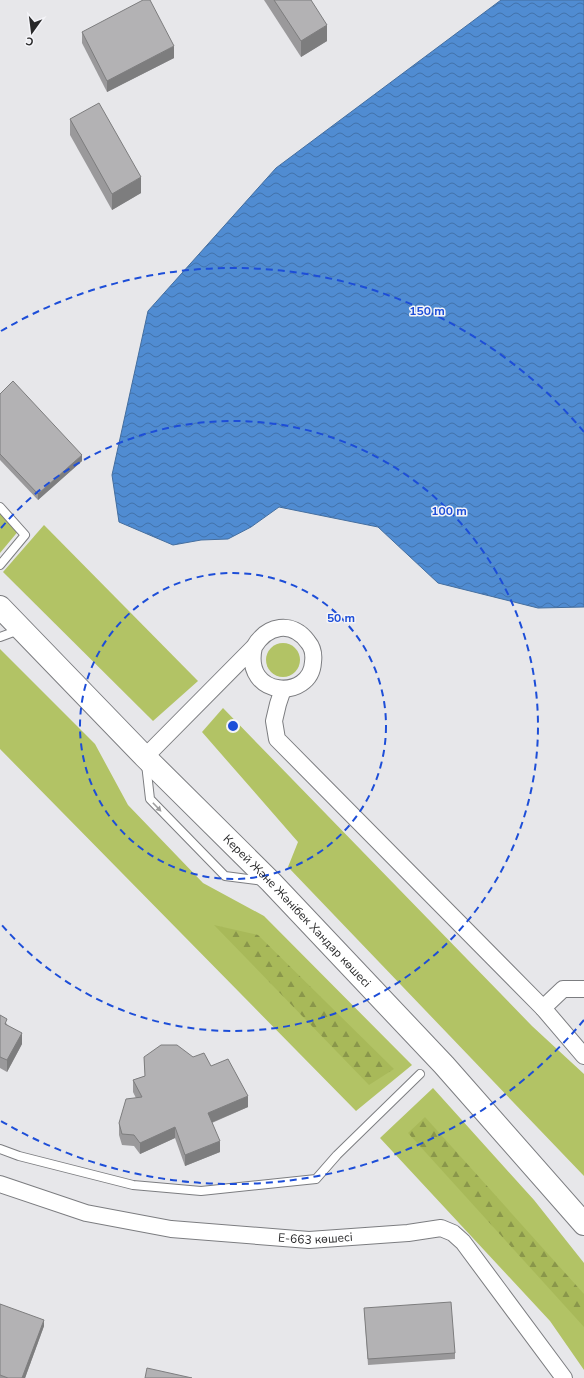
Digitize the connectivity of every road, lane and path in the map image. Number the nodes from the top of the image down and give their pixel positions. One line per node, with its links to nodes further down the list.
1 (0, 507): 2 (lane)
2 (0, 565)
3 (0, 607): 4 (main road, Керей Және Жәнібек Хандар көшесі)
4 (22, 630): 5 (lane); 8 (main road, Керей Және Жәнібек Хандар көшесі)
5 (0, 637)
6 (254, 647): 7 (street); 7 (street); 8 (street)
7 (283, 690): 10 (street)
8 (145, 757): 15 (main road, Керей Және Жәнібек Хандар көшесі)
9 (584, 989): 10 (street)
10 (543, 1008): 11 (street)
11 (584, 1056)
12 (420, 1074): 13 (lane)
13 (0, 1149)
14 (0, 1184): 16 (street, Е-663 көшесі)
15 (584, 1224)
16 (564, 1378)

